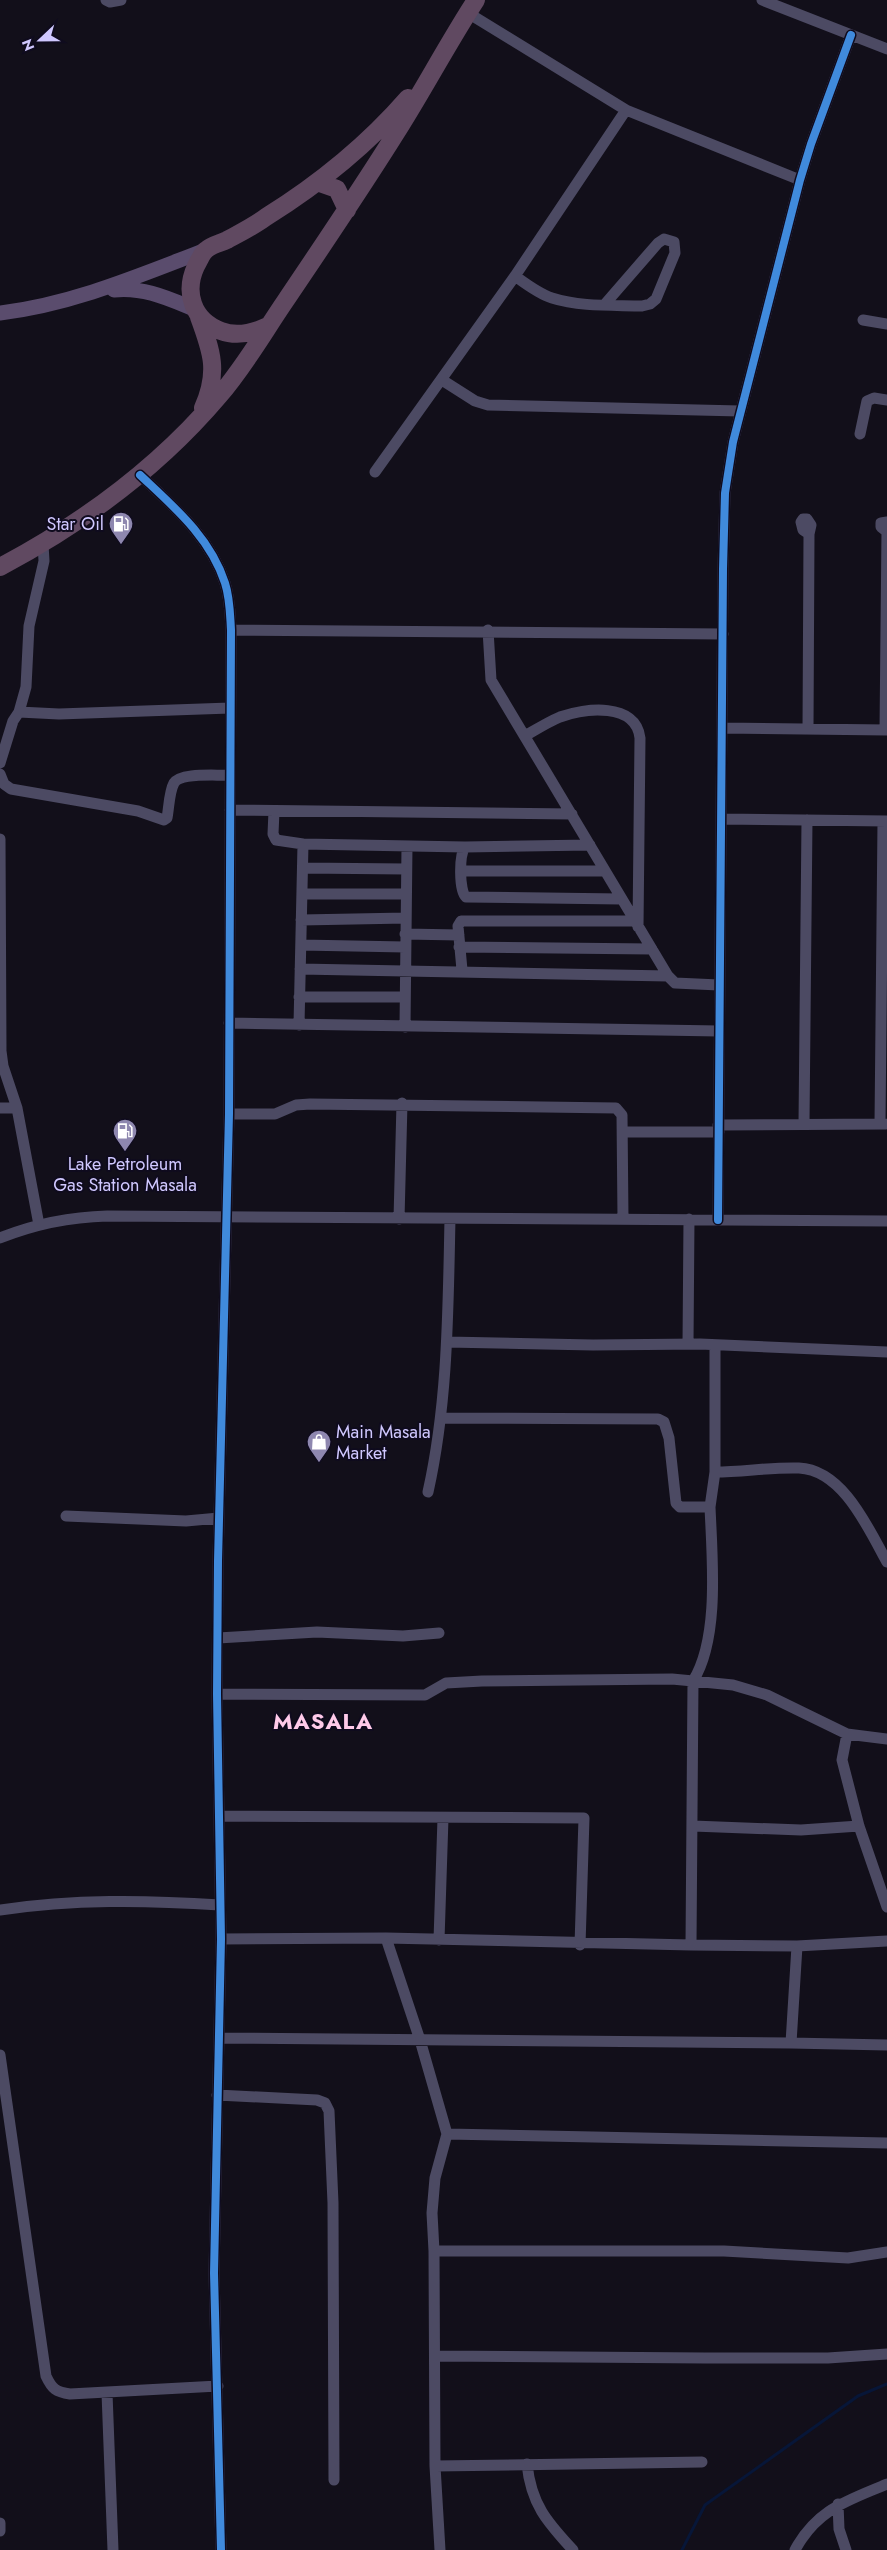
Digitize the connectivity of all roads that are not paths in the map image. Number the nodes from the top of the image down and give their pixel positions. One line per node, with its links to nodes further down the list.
1 (106, 0): 2 (street)
2 (121, 0)
3 (762, 0): 5 (street)
4 (472, 6): 7 (highway); 8 (street)
5 (851, 35): 6 (street); 9 (street)
6 (887, 50)
7 (433, 69): 10 (highway); 11 (highway)
8 (626, 110): 9 (street); 13 (street)
9 (800, 180): 23 (street)
10 (317, 182): 11 (highway); 12 (highway)
11 (347, 210): 20 (highway)
12 (206, 250): 14 (main road); 17 (highway)
13 (515, 276): 15 (street); 21 (street)
14 (96, 293): 16 (main road); 17 (main road)
15 (605, 304): 15 (street)
16 (0, 313)
17 (197, 313): 20 (highway); 24 (highway)
18 (863, 320): 19 (street)
19 (887, 324)
20 (268, 326): 24 (highway)
21 (442, 380): 23 (street); 26 (street)
22 (887, 400): 25 (street)
23 (740, 411): 35 (street)
24 (199, 418): 27 (highway)
25 (860, 434)
26 (375, 472)
27 (140, 475): 31 (highway); 33 (street)
28 (887, 522): 29 (street)
29 (887, 531): 40 (street)
30 (809, 534): 39 (street)
31 (43, 544): 32 (highway); 37 (street)
32 (0, 567)
33 (231, 630): 34 (street); 36 (street)
34 (488, 630): 35 (street); 41 (street)
35 (723, 634): 38 (street)
36 (230, 708): 37 (street); 44 (street)
37 (19, 712): 42 (street)
38 (723, 728): 39 (street); 48 (street)
39 (808, 729): 40 (street)
40 (886, 730)
41 (525, 736): 47 (street); 65 (street)
42 (0, 763)
43 (0, 774): 44 (street)
44 (230, 775): 45 (street)
45 (230, 810): 46 (street); 79 (street)
46 (274, 811): 47 (street); 52 (street)
47 (572, 814): 53 (street)
48 (722, 819): 49 (street); 76 (street)
49 (806, 820): 50 (street); 87 (street)
50 (885, 821): 88 (street)
51 (0, 839): 85 (street)
52 (303, 844): 54 (street); 56 (street)
53 (590, 845): 55 (street); 59 (street)
54 (407, 846): 55 (street); 57 (street)
55 (465, 848): 58 (street)
56 (303, 868): 57 (street); 60 (street)
57 (406, 869): 61 (street)
58 (461, 871): 59 (street); 62 (street)
59 (605, 872): 62 (street)
60 (302, 894): 61 (street); 64 (street)
61 (406, 894): 63 (street)
62 (621, 899): 65 (street)
63 (406, 918): 64 (street); 66 (street)
64 (301, 920): 68 (street)
65 (636, 924): 67 (street); 71 (street)
66 (405, 934): 67 (street); 69 (street)
67 (459, 935): 70 (street)
68 (301, 945): 69 (street); 72 (street)
69 (405, 947): 73 (street)
70 (459, 947): 71 (street); 74 (street)
71 (652, 949): 75 (street)
72 (300, 969): 73 (street); 77 (street)
73 (405, 970): 74 (street); 78 (street)
74 (462, 970): 75 (street)
75 (668, 976): 76 (street)
76 (720, 985): 82 (street)
77 (299, 997): 78 (street); 80 (street)
78 (405, 997): 81 (street)
79 (229, 1023): 80 (street); 86 (street)
80 (299, 1024): 81 (street)
81 (405, 1027): 82 (street)
82 (719, 1031): 89 (street)
83 (402, 1103): 86 (street); 90 (street); 92 (street)
84 (0, 1108): 85 (street)
85 (17, 1108): 98 (street)
86 (229, 1114): 91 (street)
87 (804, 1123): 88 (street); 89 (street)
88 (883, 1124)
89 (718, 1128): 90 (street); 96 (street)
90 (623, 1132): 94 (street)
91 (225, 1217): 92 (street); 98 (street); 109 (street)
92 (399, 1219): 93 (street)
93 (450, 1219): 94 (street); 100 (street)
94 (623, 1219): 95 (street)
95 (689, 1219): 96 (street); 101 (street)
96 (718, 1220): 97 (street)
97 (887, 1221)
98 (39, 1225): 99 (street)
99 (0, 1238)
100 (447, 1342): 101 (street); 104 (street)
101 (688, 1344): 102 (street)
102 (715, 1345): 103 (street); 105 (street)
103 (887, 1352)
104 (442, 1418): 106 (street); 107 (street)
105 (715, 1472): 107 (street); 110 (street)
106 (428, 1492)
107 (710, 1508): 113 (street)
108 (66, 1516): 109 (street)
109 (219, 1518): 112 (street)
110 (887, 1562)
111 (439, 1633): 112 (street)
112 (218, 1638): 114 (street)
113 (694, 1681): 114 (street); 115 (street); 119 (street)
114 (217, 1694): 117 (street)
115 (847, 1734): 116 (street); 120 (street)
116 (887, 1739)
117 (220, 1816): 118 (street); 121 (street)
118 (443, 1818): 126 (street); 128 (street)
119 (693, 1826): 120 (street); 129 (street)
120 (859, 1826): 122 (street)
121 (220, 1906): 123 (street); 125 (street)
122 (887, 1907)
123 (0, 1910)
124 (386, 1938): 125 (street); 126 (street); 132 (street)
125 (221, 1939): 131 (street)
126 (439, 1940): 128 (street)
127 (887, 1941): 130 (street)
128 (580, 1945): 129 (street)
129 (691, 1945): 130 (street)
130 (797, 1946): 133 (street)
131 (220, 2038): 132 (street); 136 (street)
132 (420, 2040): 133 (street); 137 (street)
133 (791, 2042): 134 (street)
134 (887, 2045)
135 (0, 2054): 144 (street)
136 (217, 2095): 143 (street); 148 (street)
137 (446, 2134): 138 (street); 139 (street)
138 (887, 2143)
139 (434, 2251): 140 (street); 142 (street)
140 (887, 2252)
141 (887, 2354): 142 (street)
142 (435, 2356): 147 (street)
143 (218, 2386): 144 (street); 154 (street)
144 (107, 2394): 153 (street)
145 (702, 2462): 146 (street)
146 (527, 2464): 147 (street); 156 (street)
147 (435, 2466): 155 (street)
148 (334, 2480)
149 (887, 2484): 150 (street)
150 (838, 2504): 157 (street); 158 (street)
151 (0, 2523): 152 (street)
152 (0, 2531)
153 (113, 2550)
154 (221, 2550)
155 (440, 2550)
156 (573, 2550)
157 (795, 2550)
158 (846, 2550)

